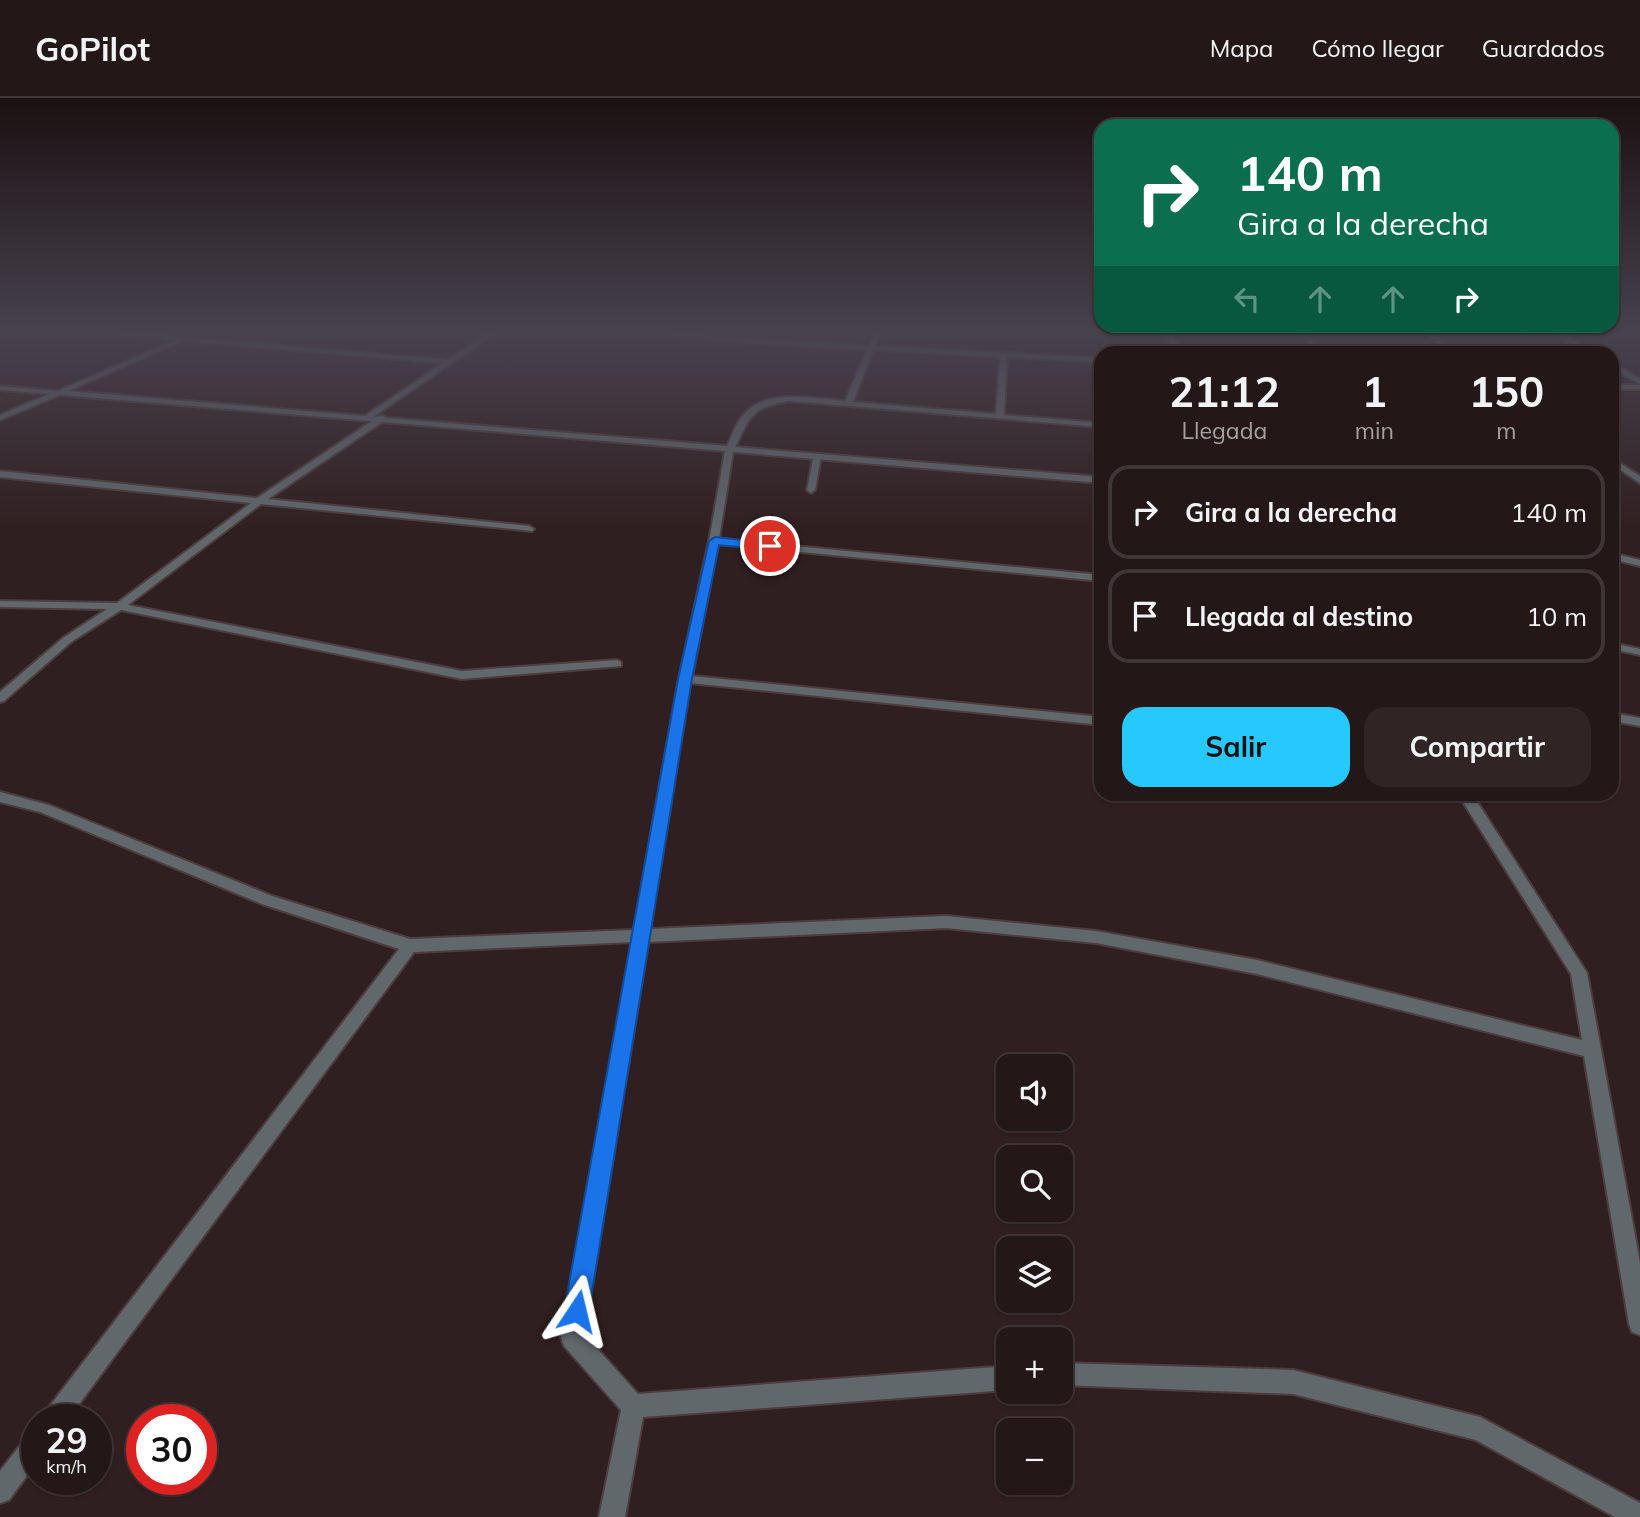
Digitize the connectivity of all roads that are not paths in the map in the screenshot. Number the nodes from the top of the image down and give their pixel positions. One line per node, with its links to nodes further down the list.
1 (47, 398): 9 (street)
2 (126, 398): 8 (street)
3 (396, 398): 8 (street)
4 (851, 398): 6 (street)
5 (1001, 398): 7 (street)
6 (849, 402): 7 (street); 12 (street)
7 (1000, 415): 11 (street)
8 (368, 417): 10 (street)
9 (0, 418)
10 (383, 418): 12 (street); 19 (street)
11 (1094, 424)
12 (729, 450): 13 (street); 21 (street)
13 (817, 456): 16 (street); 18 (street)
14 (1619, 465): 17 (street)
15 (0, 474): 19 (street)
16 (1094, 479)
17 (1640, 480)
18 (811, 490)
19 (262, 499): 20 (street); 26 (street)
20 (529, 528)
21 (715, 541): 24 (street); 30 (street)
22 (1619, 558): 23 (street)
23 (1640, 563)
24 (1094, 577)
25 (0, 604): 26 (street)
26 (119, 606): 29 (street); 31 (street)
27 (1619, 648): 28 (street)
28 (1640, 652)
29 (617, 664)
30 (685, 679): 33 (street); 37 (street)
31 (0, 698)
32 (1619, 718): 34 (street)
33 (1094, 720)
34 (1640, 722)
35 (0, 797): 38 (street)
36 (1469, 801): 39 (street)
37 (642, 933): 38 (street); 39 (street); 44 (street)
38 (410, 946): 43 (street)
39 (1592, 1050): 40 (street)
40 (1640, 1324)
41 (1073, 1374): 48 (street)
42 (996, 1379): 44 (street)
43 (65, 1404)
44 (633, 1406): 47 (street)
45 (21, 1463): 46 (street)
46 (0, 1491)
47 (612, 1517)
48 (1640, 1517)

